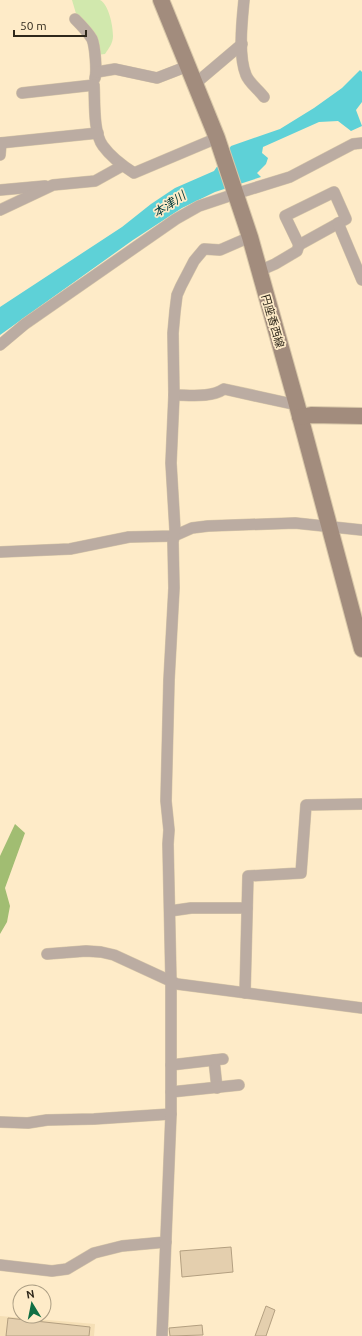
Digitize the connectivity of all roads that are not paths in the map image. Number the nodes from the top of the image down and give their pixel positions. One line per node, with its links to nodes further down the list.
1 (161, 0): 5 (main road, 円座香西線)
2 (244, 0): 4 (street)
3 (75, 19): 6 (street)
4 (242, 44): 7 (street); 10 (street)
5 (188, 66): 6 (street); 7 (main road, 円座香西線)
6 (97, 72): 8 (street)
7 (196, 83): 12 (main road, 円座香西線)
8 (94, 85): 9 (street); 11 (street)
9 (22, 92)
10 (264, 97)
11 (98, 132): 13 (street); 16 (street)
12 (217, 138): 16 (street); 19 (main road, 円座香西線)
13 (0, 143): 15 (street)
14 (362, 143): 19 (street)
15 (0, 155)
16 (122, 166): 17 (street)
17 (52, 185): 18 (street); 20 (street)
18 (0, 190)
19 (235, 194): 22 (main road, 円座香西線); 26 (street)
20 (0, 210)
21 (338, 223): 23 (street); 23 (street); 25 (street)
22 (250, 237): 24 (main road, 円座香西線); 27 (street)
23 (298, 245): 24 (street)
24 (259, 270): 28 (main road, 円座香西線)
25 (362, 280)
26 (0, 345)
27 (174, 395): 28 (street); 32 (street)
28 (299, 411): 29 (main road); 30 (main road, 円座香西線)
29 (362, 416)
30 (330, 527): 31 (street); 32 (street); 34 (main road, 円座香西線)
31 (362, 530)
32 (174, 536): 33 (street); 37 (street)
33 (0, 552)
34 (362, 649)
35 (362, 804): 36 (street)
36 (247, 908): 37 (street); 40 (street)
37 (170, 911): 39 (street)
38 (47, 954): 39 (street)
39 (171, 982): 40 (street); 42 (street)
40 (245, 994): 41 (street)
41 (362, 1008)
42 (171, 1066): 44 (street); 45 (street)
43 (239, 1086): 44 (street)
44 (217, 1088): 45 (street)
45 (171, 1092): 46 (street)
46 (171, 1114): 47 (street); 48 (street)
47 (0, 1122)
48 (166, 1242): 49 (street); 50 (street)
49 (0, 1265)
50 (162, 1336)

